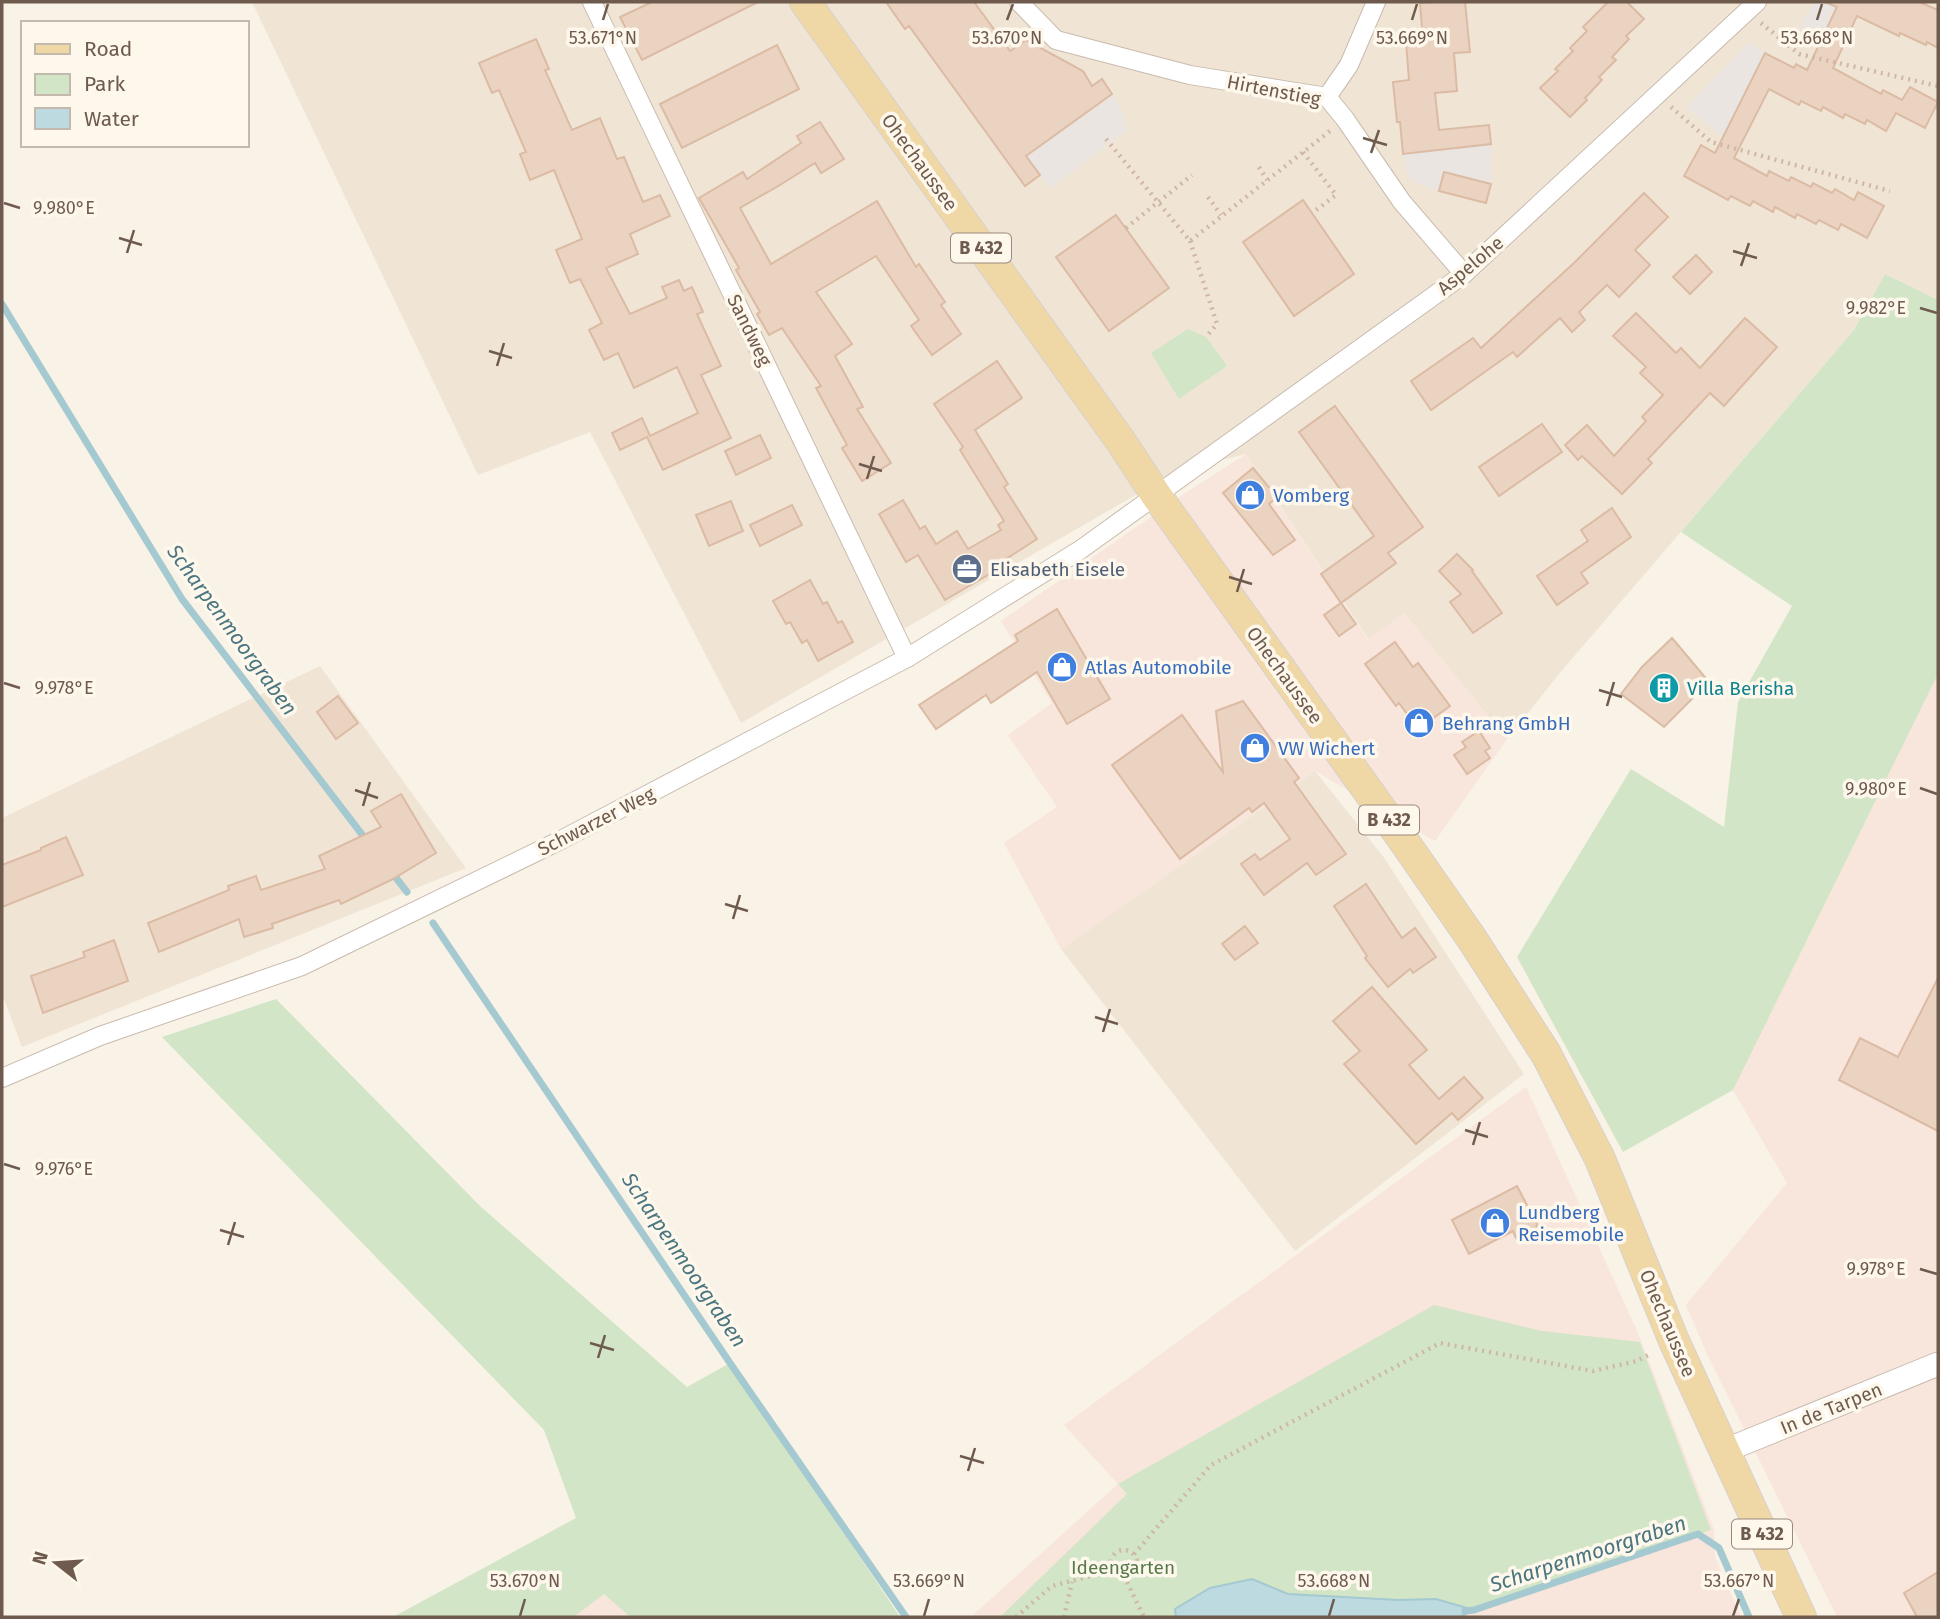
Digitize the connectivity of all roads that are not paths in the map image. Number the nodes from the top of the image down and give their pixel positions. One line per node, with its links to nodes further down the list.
1 (592, 2): 9 (street, Sandweg)
2 (805, 2): 8 (main road, Ohechaussee / B 432)
3 (1019, 2): 6 (street, Hirtenstieg)
4 (1376, 2): 6 (street)
5 (1752, 6): 7 (street, Aspelohe)
6 (1327, 97): 7 (street, Hirtenstieg)
7 (1464, 274): 8 (street, Aspelohe)
8 (1156, 495): 9 (street, Schwarzer Weg); 12 (main road, Ohechaussee / B 432)
9 (907, 658): 10 (street, Schwarzer Weg)
10 (2, 1078)
11 (1938, 1364): 12 (street, In de Tarpen)
12 (1724, 1451): 13 (main road, Ohechaussee / B 432)
13 (1801, 1617)

